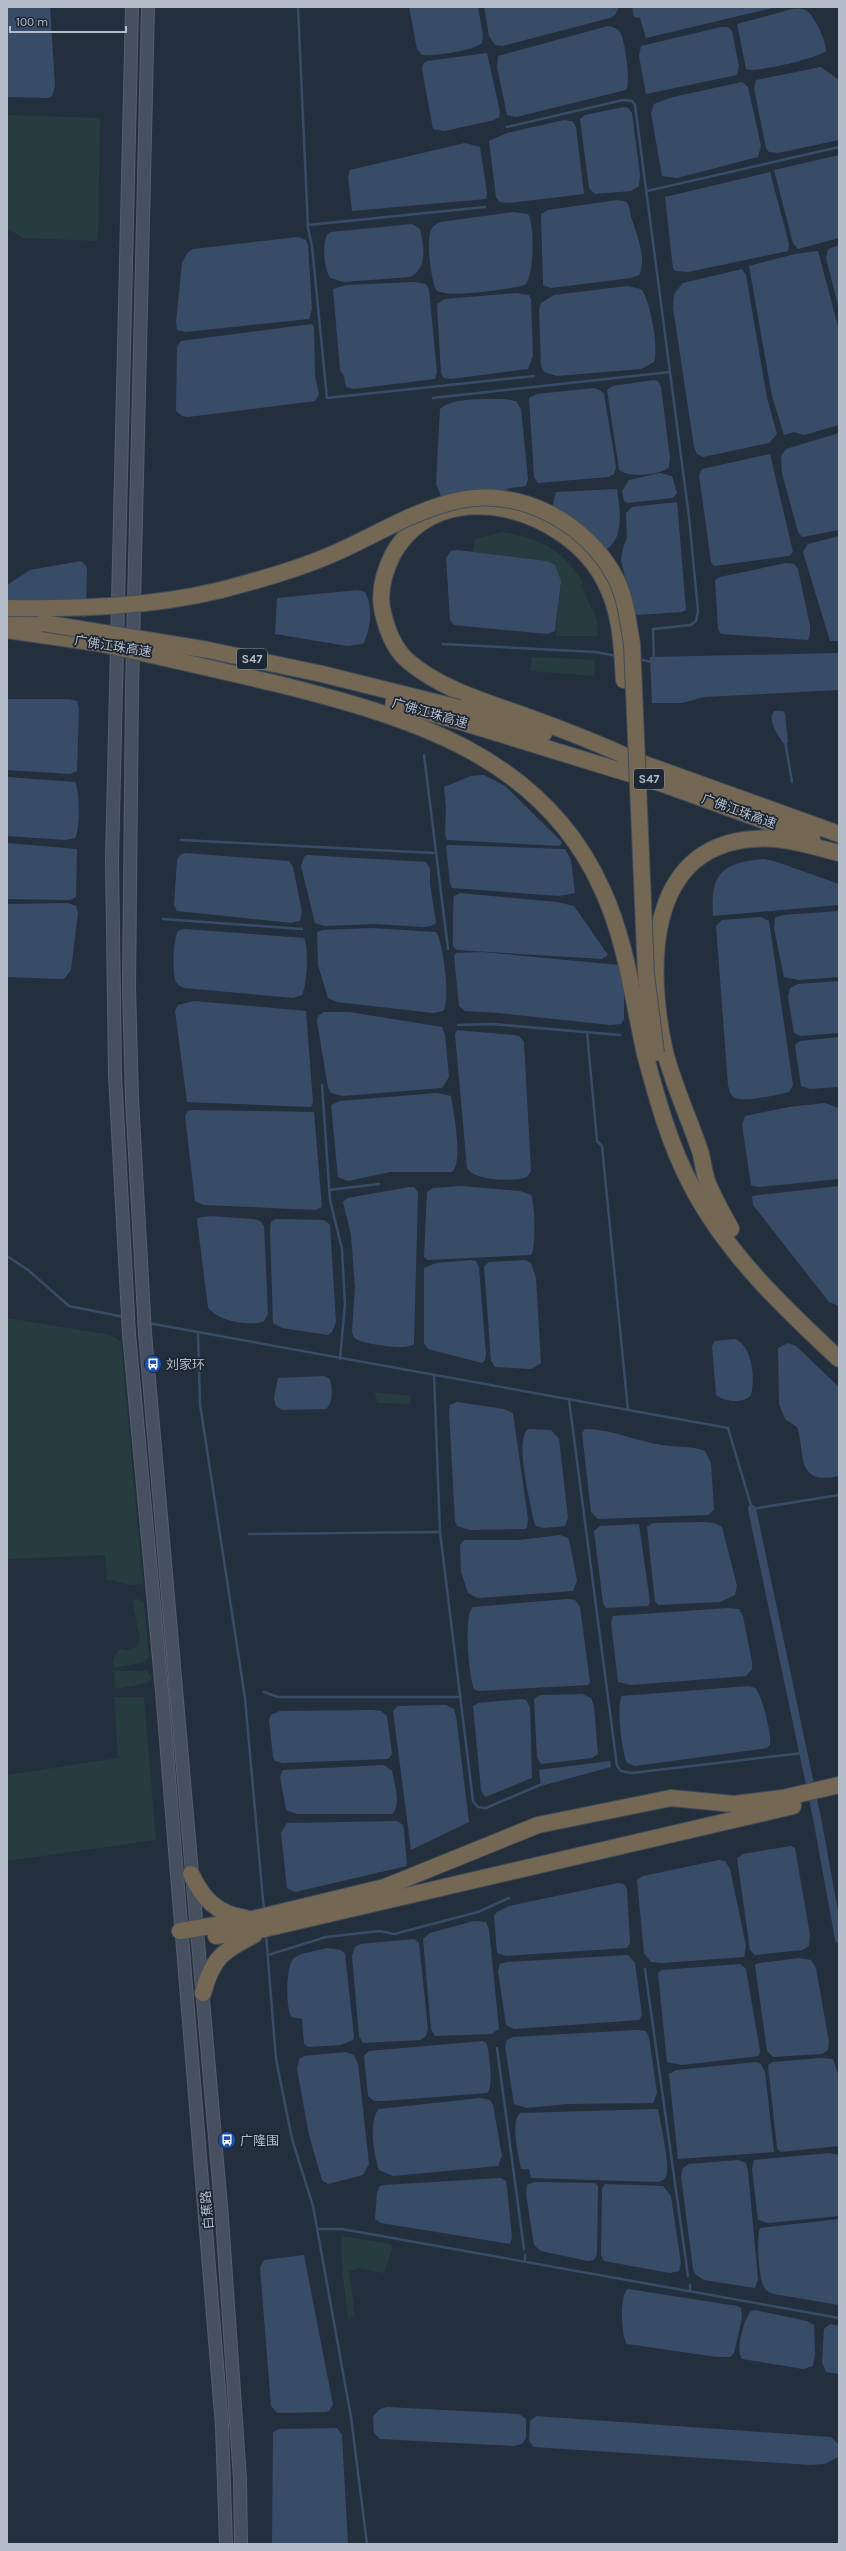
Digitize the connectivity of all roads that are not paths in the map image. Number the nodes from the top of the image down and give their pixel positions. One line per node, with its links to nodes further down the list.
1 (132, 7): 20 (main road)
2 (148, 7): 17 (main road, 白蕉路)
3 (7, 608): 11 (highway, bridge)
4 (7, 619): 7 (highway, 广佛江珠高速 / S47, bridge)
5 (7, 630): 6 (highway, 广佛江珠高速 / S47)
6 (97, 643): 7 (highway, 广佛江珠高速 / S47, bridge); 11 (highway, bridge)
7 (459, 707): 8 (highway, 广佛江珠高速 / S47); 9 (highway, 广佛江珠高速 / S47); 11 (highway, bridge)
8 (839, 834)
9 (839, 849)
10 (839, 853): 11 (highway)
11 (655, 1053): 12 (highway); 13 (highway)
12 (839, 1348)
13 (839, 1359)
14 (839, 1785): 16 (highway)
15 (839, 1796): 16 (highway)
16 (786, 1802): 18 (highway); 18 (highway)
17 (191, 1874): 18 (highway); 19 (main road, 白蕉路)
18 (258, 1924): 19 (highway); 21 (highway)
19 (197, 1934): 20 (highway); 21 (main road, 白蕉路)
20 (180, 1936): 22 (main road)
21 (203, 1993): 23 (main road, 白蕉路)
22 (226, 2544)
23 (241, 2544)

